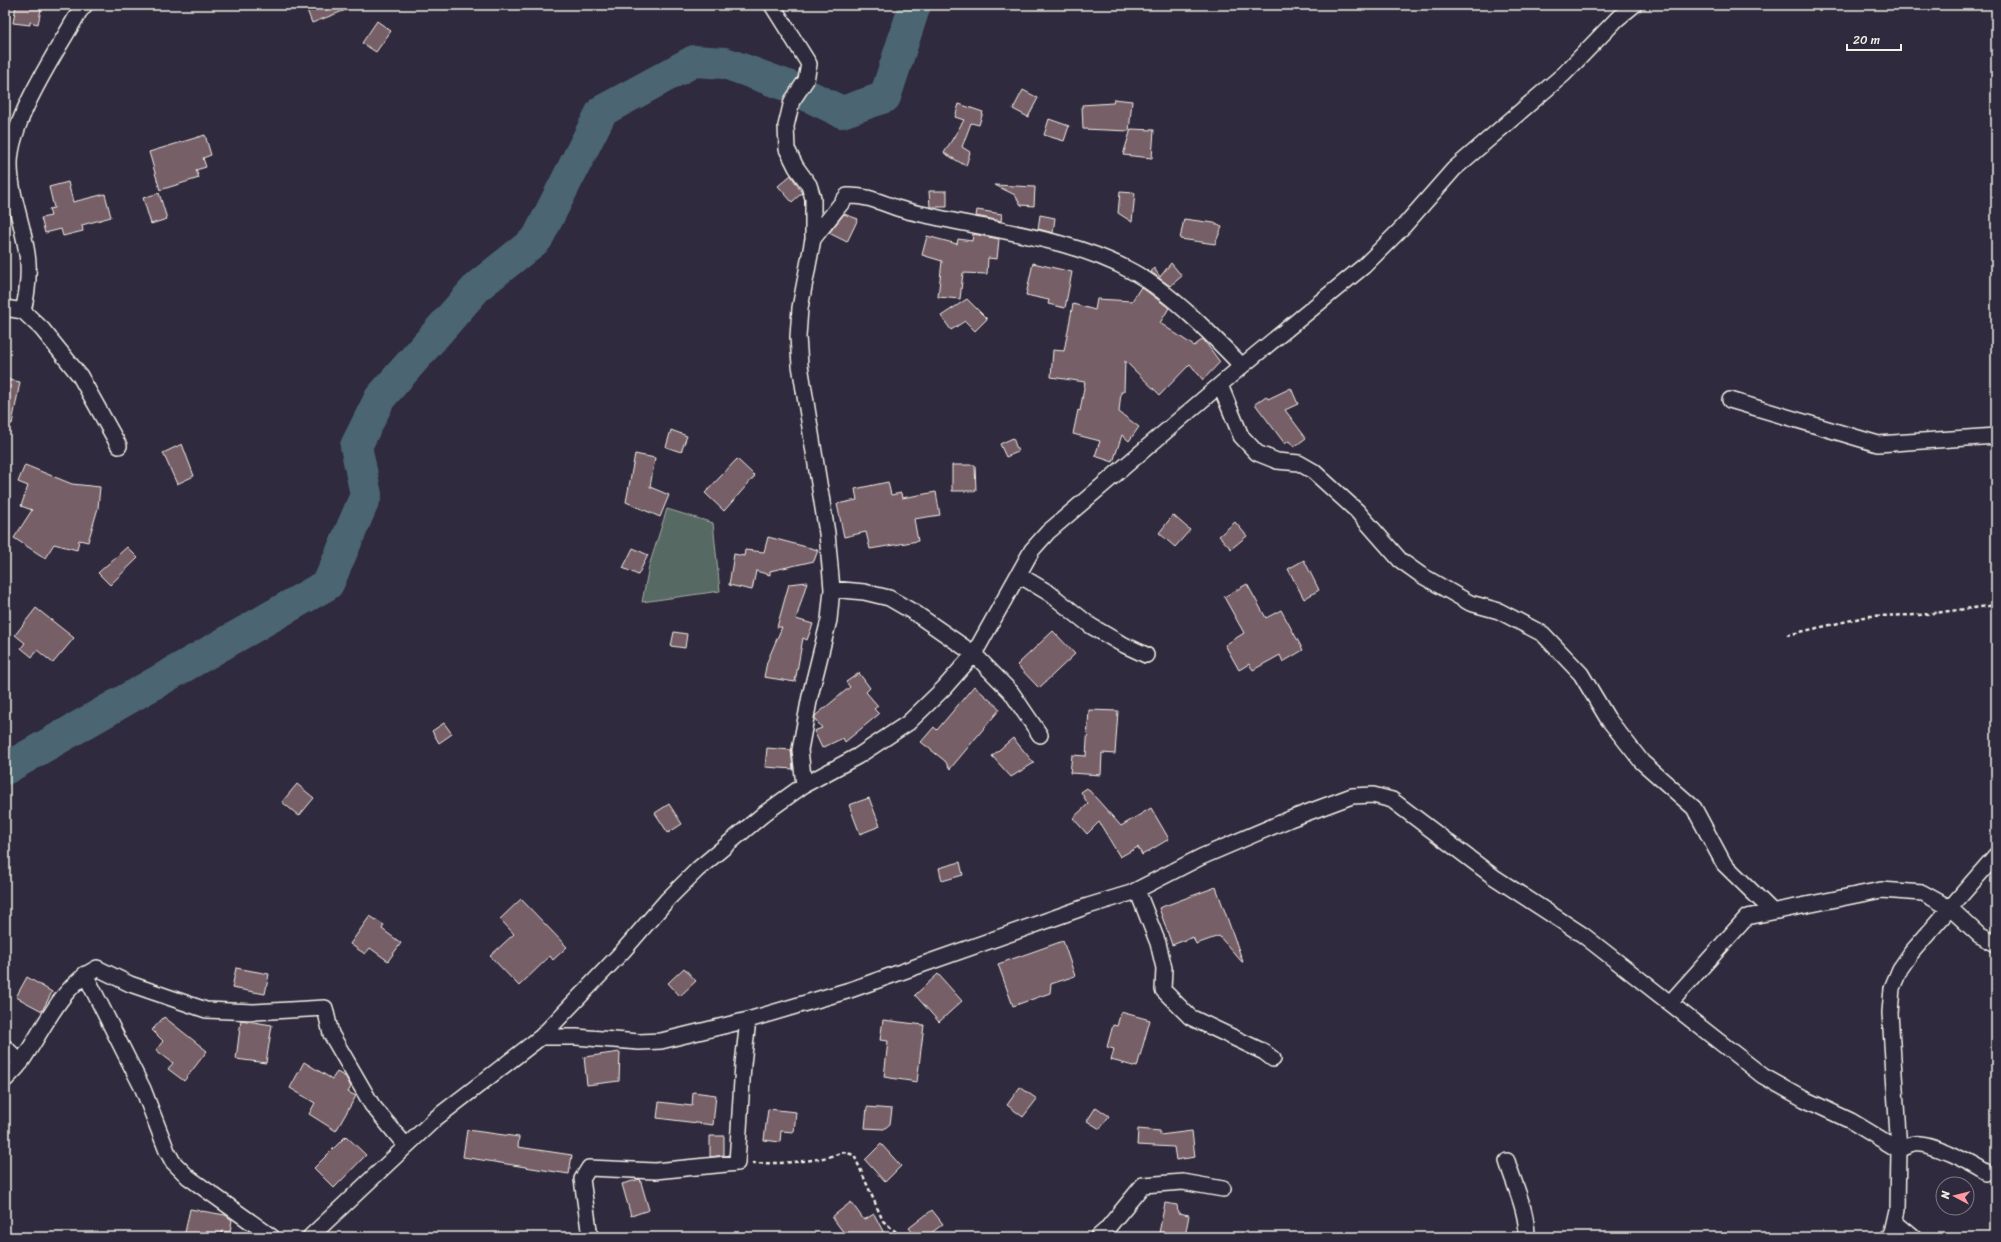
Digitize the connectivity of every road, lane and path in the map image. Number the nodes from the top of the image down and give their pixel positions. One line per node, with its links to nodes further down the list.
1 (84, 5): 6 (street)
2 (772, 5): 4 (street)
3 (1634, 5): 7 (street)
4 (813, 239): 7 (street); 13 (street)
5 (5, 308): 6 (street)
6 (23, 311): 11 (street)
7 (1242, 366): 8 (street)
8 (1220, 385): 12 (street); 23 (street)
9 (1730, 400): 10 (street)
10 (1996, 436)
11 (119, 446)
12 (1019, 575): 16 (street); 17 (street)
13 (832, 589): 16 (street); 19 (street)
14 (1996, 605): 15 (path)
15 (1787, 635)
16 (974, 654): 18 (street); 19 (street)
17 (1146, 654)
18 (1040, 735)
19 (804, 785): 28 (street)
20 (1996, 855): 22 (street)
21 (1137, 890): 26 (street); 27 (street); 30 (street)
22 (1950, 908): 23 (street); 24 (street); 34 (street)
23 (1772, 912): 26 (street)
24 (1996, 944)
25 (85, 974): 31 (street); 33 (street); 40 (street)
26 (1670, 1003): 34 (street)
27 (748, 1020): 28 (street); 36 (street)
28 (541, 1037): 33 (street)
29 (5, 1047): 31 (street)
30 (1274, 1059)
31 (21, 1063): 32 (street)
32 (5, 1080)
33 (406, 1146): 41 (street)
34 (1899, 1150): 37 (street); 39 (street)
35 (1508, 1161): 45 (street)
36 (737, 1163): 42 (street); 43 (path)
37 (1988, 1173)
38 (1223, 1189): 44 (street)
39 (1896, 1222): 46 (street); 47 (street)
40 (272, 1237)
41 (310, 1237)
42 (590, 1237)
43 (902, 1237)
44 (1098, 1237)
45 (1527, 1237)
46 (1889, 1237)
47 (1914, 1237)

